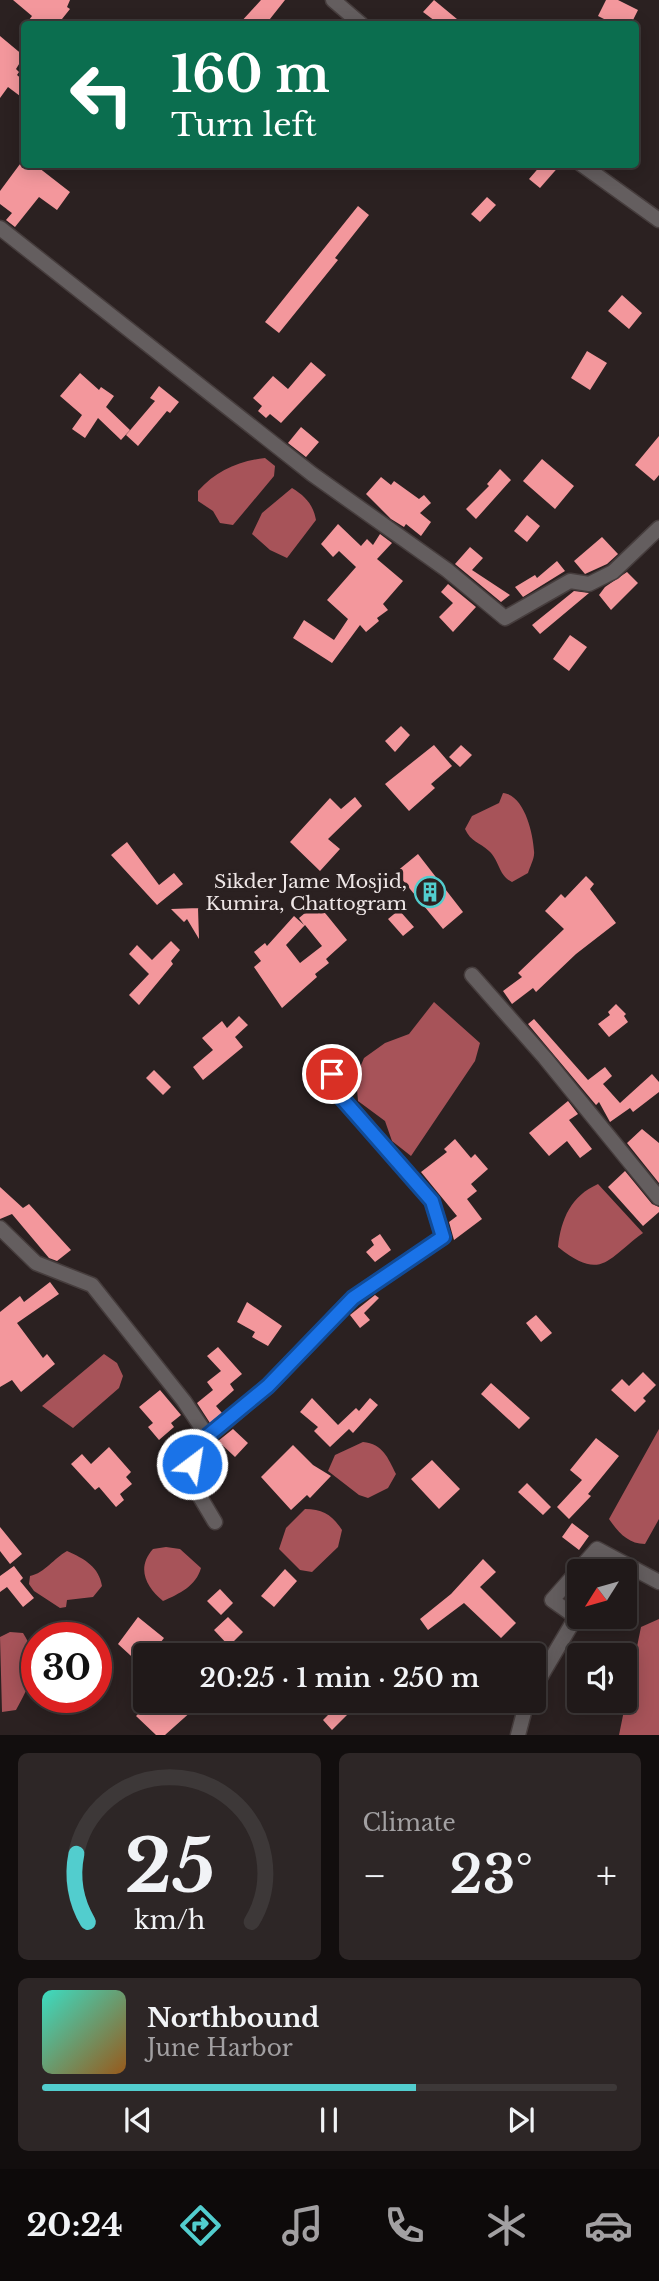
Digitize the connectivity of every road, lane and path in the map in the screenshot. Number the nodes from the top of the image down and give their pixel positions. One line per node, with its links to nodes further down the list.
1 (333, 0): 2 (street)
2 (358, 21)
3 (586, 168): 4 (street)
4 (659, 220)
5 (0, 229): 6 (street)
6 (659, 528)
7 (472, 975): 9 (street)
8 (332, 1074): 11 (street)
9 (659, 1198)
10 (0, 1227): 11 (street)
11 (208, 1437): 12 (street)
12 (215, 1522)
13 (659, 1582): 14 (street)
14 (546, 1668)
15 (524, 1713): 16 (street)
16 (519, 1735)

